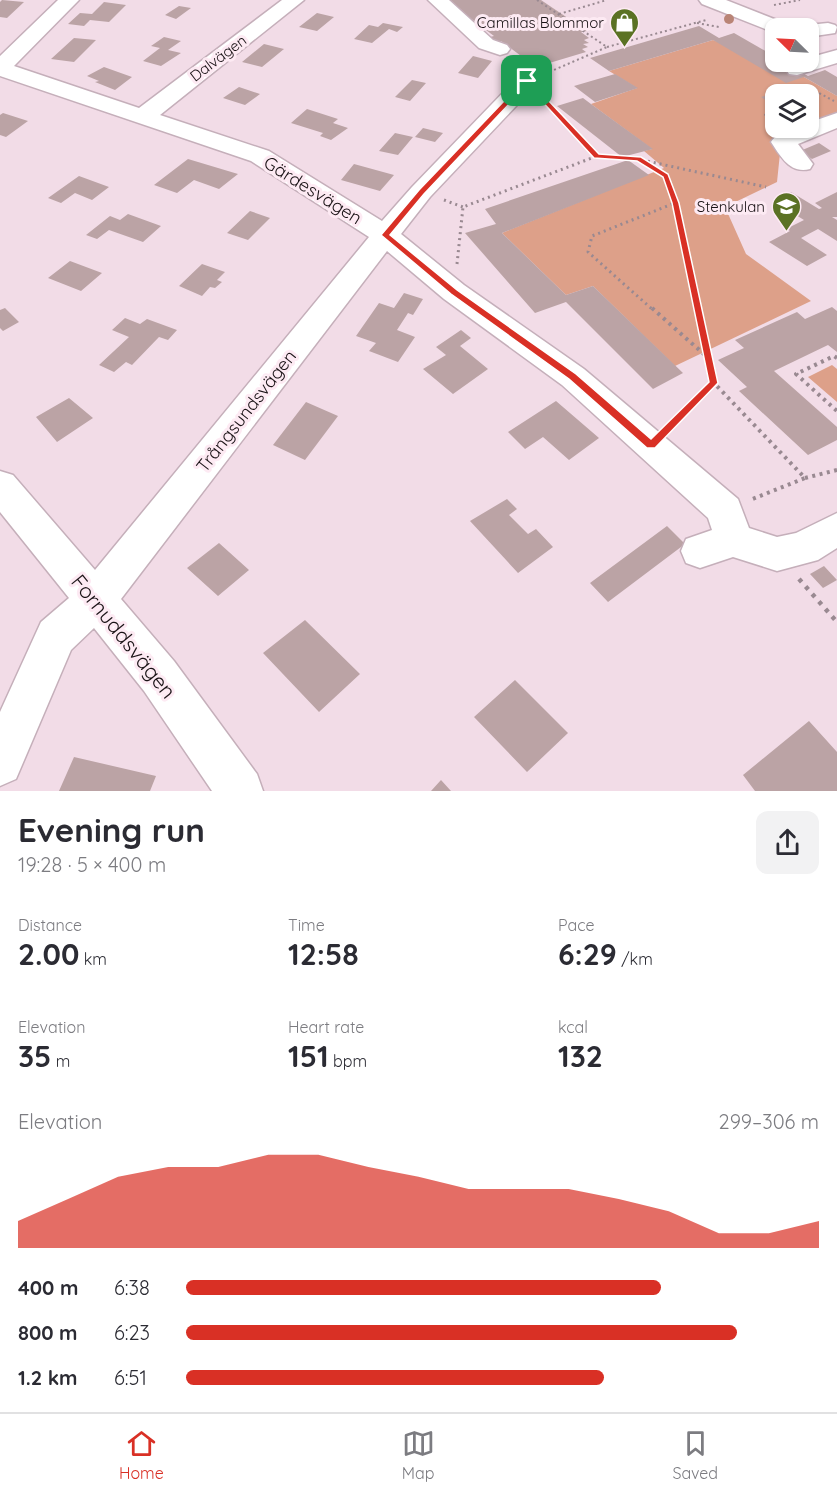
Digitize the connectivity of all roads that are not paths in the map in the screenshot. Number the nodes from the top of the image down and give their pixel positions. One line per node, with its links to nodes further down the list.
1 (69, 0): 9 (street)
2 (294, 0): 12 (street, Dalvägen)
3 (438, 0): 7 (street)
4 (709, 0): 5 (street)
5 (765, 22)
6 (819, 47): 8 (street)
7 (500, 49)
8 (837, 56): 10 (street)
9 (0, 69): 12 (street, Gärdesvägen)
10 (801, 77)
11 (527, 81): 15 (street, Trångsundsvägen)
12 (142, 117): 15 (street, Gärdesvägen)
13 (837, 120): 14 (street)
14 (801, 164)
15 (385, 235): 17 (street, Gärdesvägen); 18 (street, Trångsundsvägen)
16 (0, 486): 18 (street, Fornuddsvägen)
17 (837, 529)
18 (96, 600): 19 (street, Trångsundsvägen); 20 (street, Fornuddsvägen)
19 (0, 763)
20 (240, 791)

